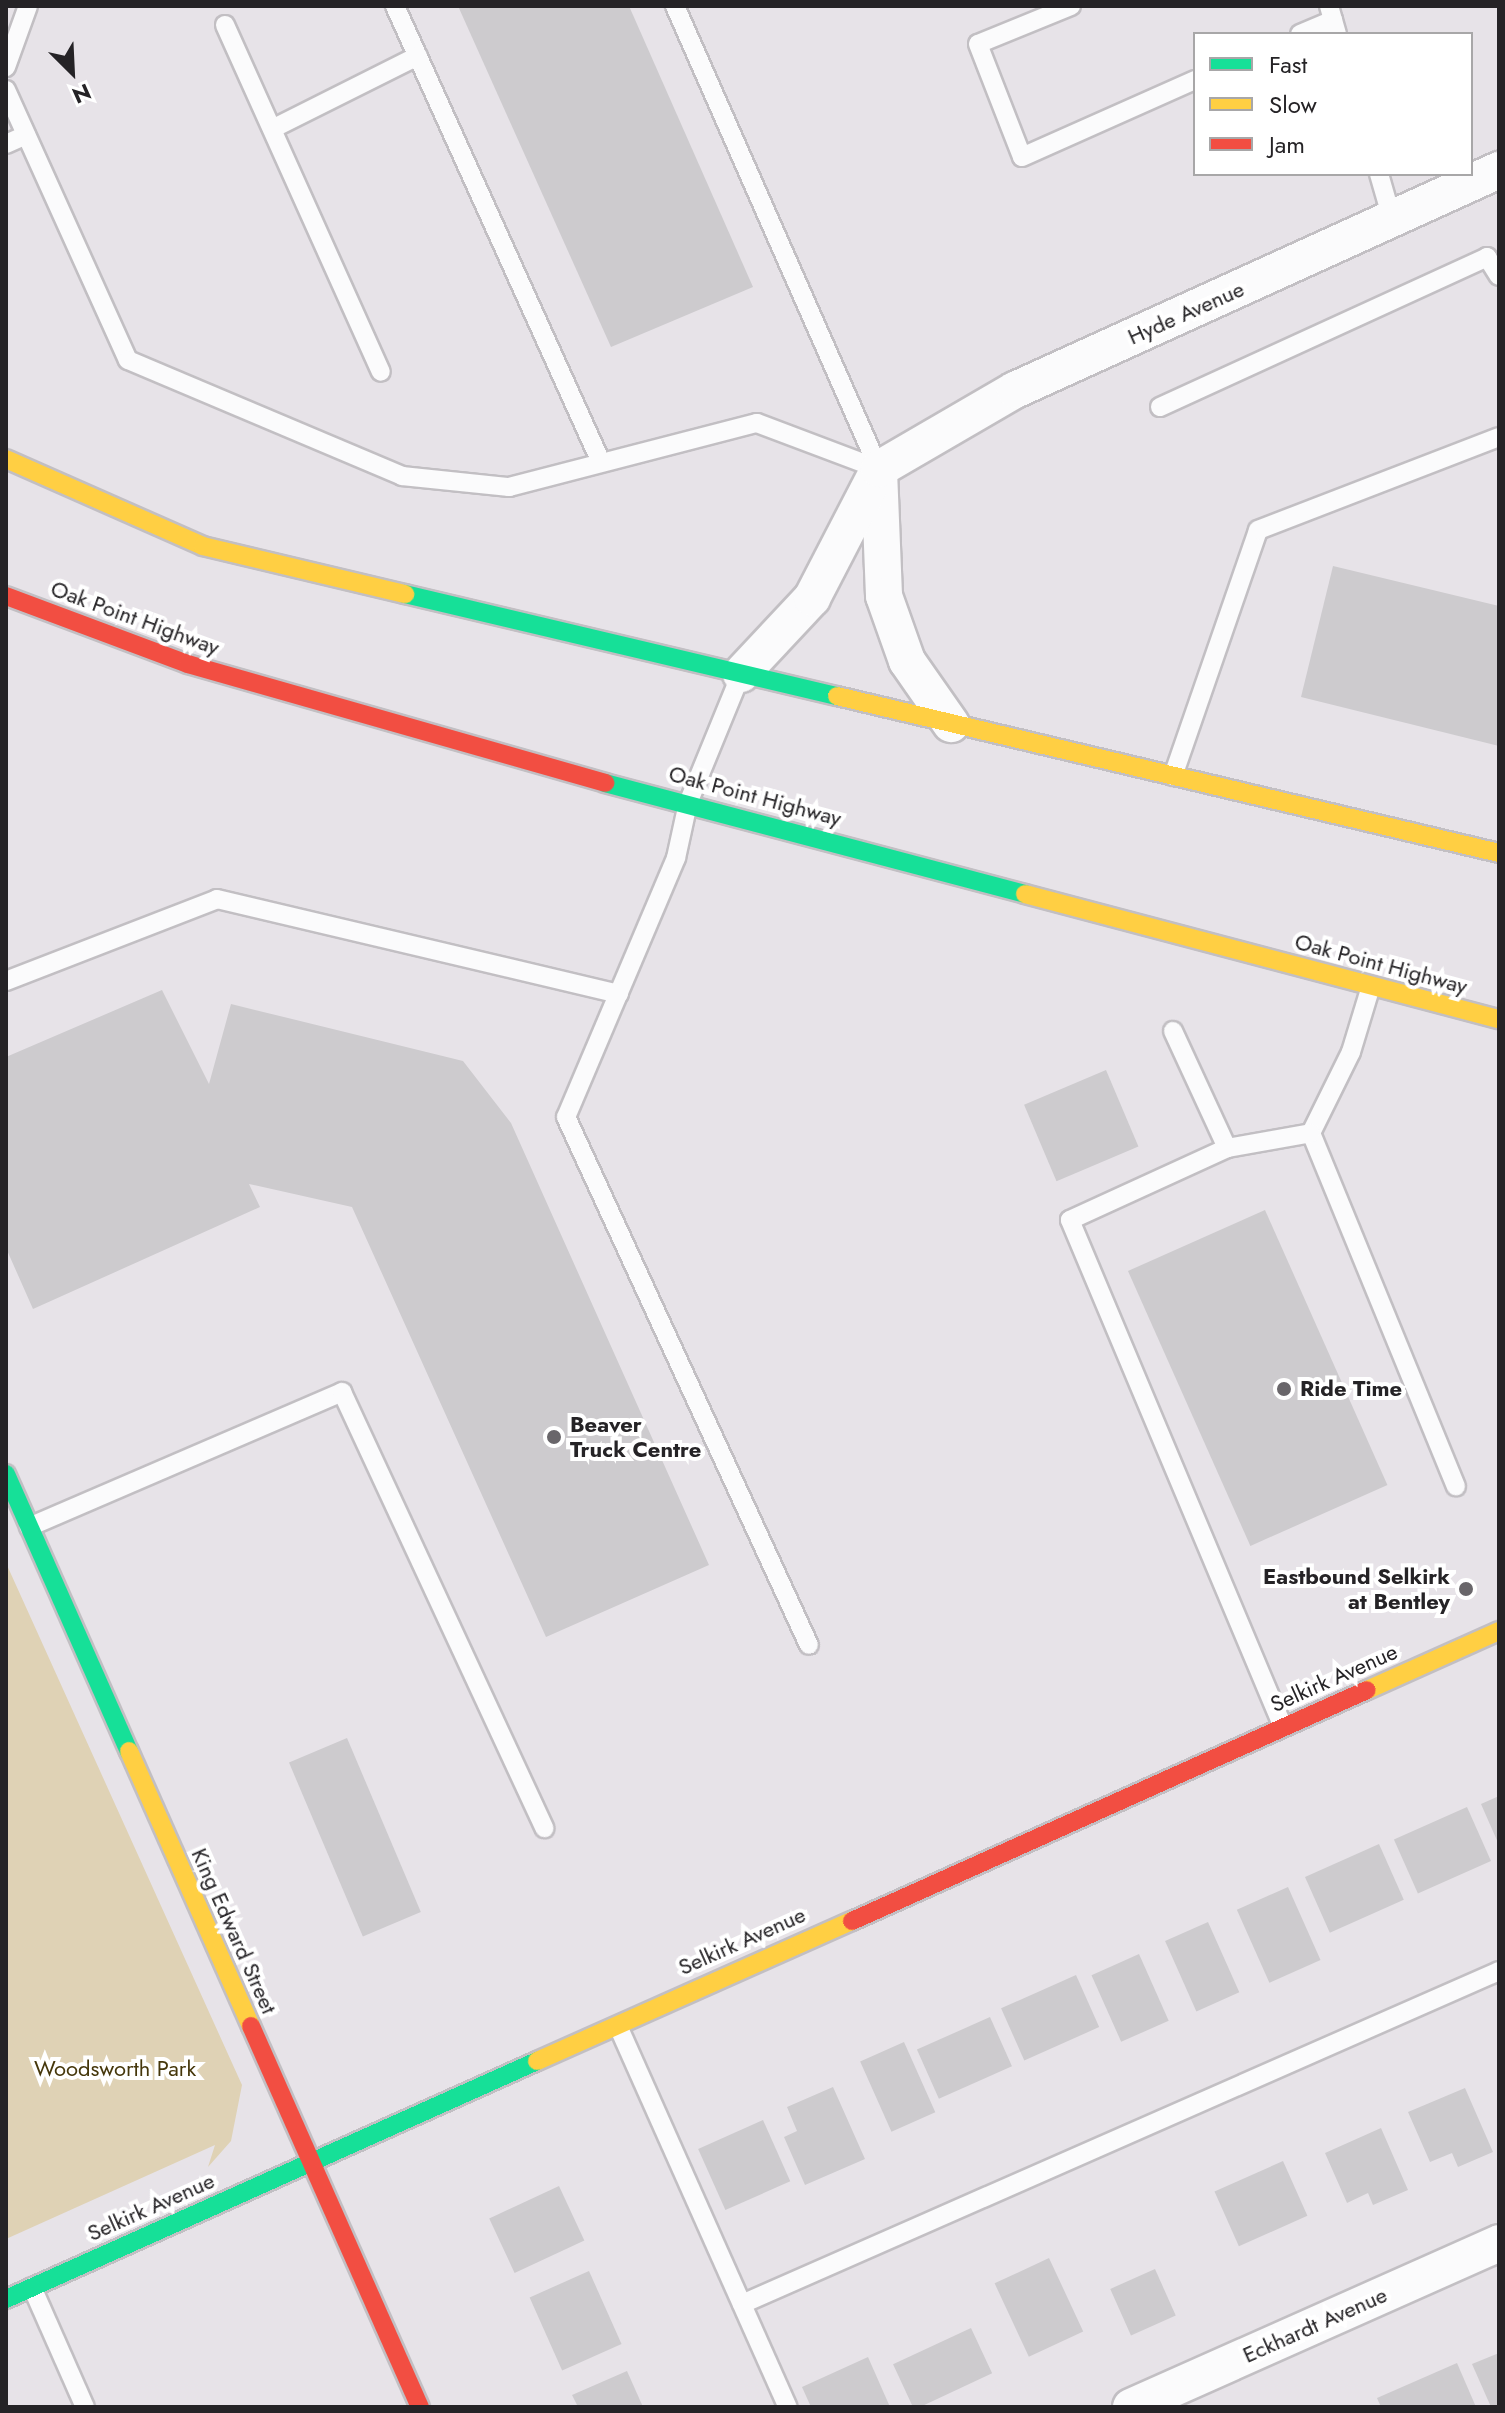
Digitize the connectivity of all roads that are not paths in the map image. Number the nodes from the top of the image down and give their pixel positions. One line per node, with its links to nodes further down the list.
1 (28, 6): 9 (lane)
2 (395, 6): 8 (lane)
3 (675, 6): 24 (lane)
4 (1071, 6): 10 (lane)
5 (1333, 20): 7 (lane)
6 (225, 25): 12 (lane)
7 (1305, 32)
8 (418, 56): 12 (lane); 23 (lane)
9 (6, 67)
10 (1193, 81)
11 (6, 90): 13 (lane)
12 (274, 128): 19 (lane)
13 (26, 135): 14 (lane); 23 (lane)
14 (6, 144)
15 (1499, 170): 17 (street, Hyde Avenue)
16 (1380, 176): 17 (lane)
17 (1392, 219): 24 (street, Hyde Avenue)
18 (1499, 276): 20 (lane)
19 (381, 372)
20 (1160, 407)
21 (1499, 437): 28 (lane)
22 (6, 459): 26 (main road)
23 (600, 460): 24 (lane)
24 (879, 469): 26 (street); 27 (street)
25 (6, 596): 29 (main road, Oak Point Highway)
26 (741, 674): 27 (main road); 29 (lane)
27 (951, 724): 28 (main road)
28 (1173, 776): 30 (main road)
29 (688, 803): 32 (main road, Oak Point Highway); 33 (lane)
30 (1499, 853)
31 (6, 981): 33 (lane)
32 (1371, 986): 34 (main road, Oak Point Highway); 36 (lane)
33 (619, 994): 42 (lane)
34 (1499, 1019)
35 (1173, 1031): 37 (lane)
36 (1311, 1133): 37 (lane); 39 (lane)
37 (1227, 1148): 43 (lane)
38 (6, 1474): 40 (main road, King Edward Street)
39 (1456, 1486)
40 (29, 1527): 44 (lane); 47 (main road, King Edward Street)
41 (1499, 1631): 43 (main road, Selkirk Avenue)
42 (809, 1645)
43 (1283, 1727): 46 (main road, Selkirk Avenue)
44 (544, 1828)
45 (1499, 1971): 51 (lane)
46 (617, 2023): 47 (main road, Selkirk Avenue); 51 (lane)
47 (309, 2162): 49 (main road, Selkirk Avenue); 53 (main road, King Edward Street)
48 (1499, 2243): 55 (street, Eckhardt Avenue)
49 (32, 2287): 50 (main road, Selkirk Avenue); 52 (lane)
50 (6, 2299)
51 (742, 2304): 54 (lane)
52 (85, 2407)
53 (420, 2407)
54 (788, 2407)
55 (1131, 2407)

